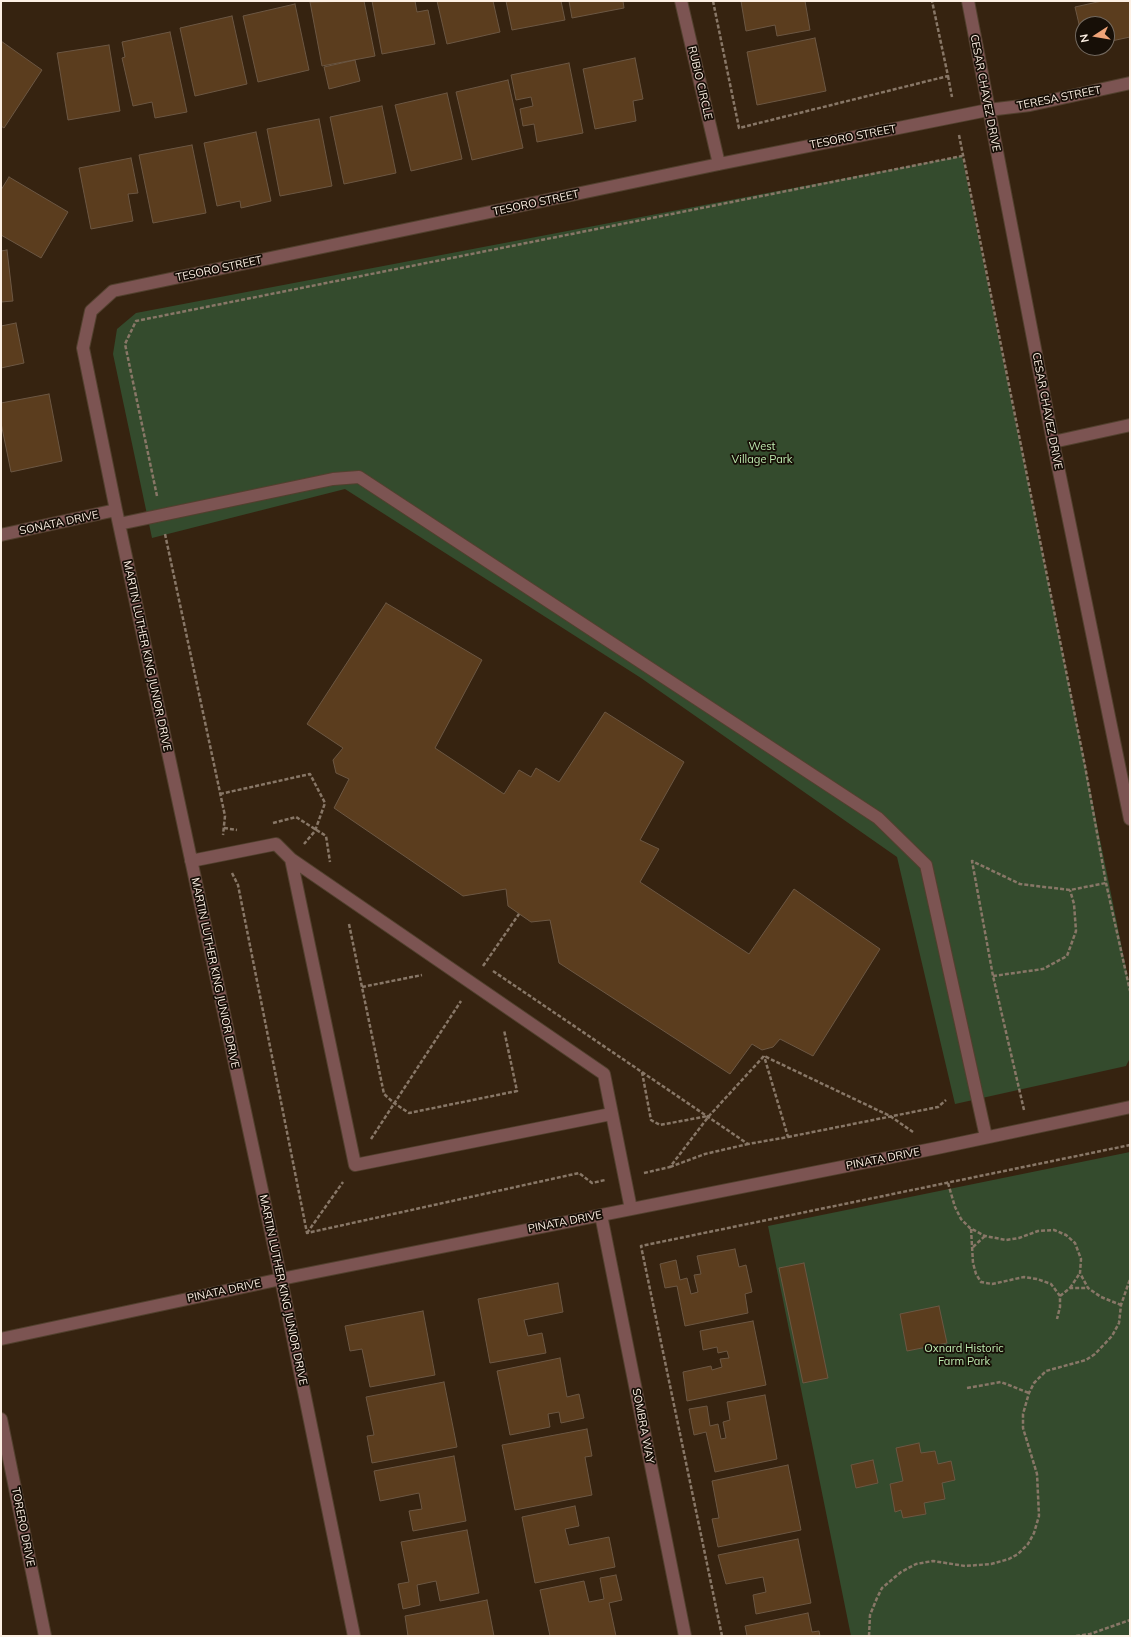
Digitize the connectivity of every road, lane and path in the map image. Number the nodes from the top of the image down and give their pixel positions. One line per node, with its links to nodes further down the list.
1 (680, 1): 10 (street, RUBIO CIRCLE)
2 (712, 1): 5 (path)
3 (932, 1): 5 (path)
4 (968, 1): 7 (street, CESAR CHAVEZ DRIVE)
5 (948, 76): 8 (path)
6 (1130, 83): 7 (street, TERESA STREET)
7 (988, 110): 8 (street, TESORO STREET); 13 (street, CESAR CHAVEZ DRIVE)
8 (956, 116): 9 (path); 10 (street, TESORO STREET)
9 (962, 156): 15 (path); 29 (path)
10 (719, 164): 11 (street, TESORO STREET)
11 (91, 311): 14 (street, MARTIN LUTHER KING JUNIOR DRIVE)
12 (1130, 426): 13 (street)
13 (1053, 442): 18 (street, CESAR CHAVEZ DRIVE)
14 (116, 510): 16 (street, MARTIN LUTHER KING JUNIOR DRIVE); 17 (street, SONATA DRIVE)
15 (162, 515): 16 (street); 19 (path); 52 (street)
16 (119, 524): 27 (street, MARTIN LUTHER KING JUNIOR DRIVE)
17 (1, 535)
18 (1125, 769): 20 (street, CESAR CHAVEZ DRIVE)
19 (220, 794): 22 (path); 23 (path)
20 (1130, 819)
21 (268, 824): 23 (path)
22 (224, 828): 24 (path); 25 (path)
23 (315, 830): 26 (path); 28 (path)
24 (240, 831)
25 (222, 855): 26 (street); 27 (street); 63 (path)
26 (291, 859): 38 (street); 56 (street)
27 (191, 861): 67 (street, MARTIN LUTHER KING JUNIOR DRIVE)
28 (336, 867)
29 (1106, 883): 30 (path); 40 (path)
30 (1070, 890): 37 (path); 37 (path)
31 (519, 914): 34 (path)
32 (347, 917): 39 (path)
33 (478, 961): 34 (path)
34 (484, 965): 38 (path)
35 (491, 969): 43 (path)
36 (428, 973): 39 (path)
37 (993, 976): 50 (path)
38 (473, 984): 45 (path); 47 (street)
39 (362, 987): 45 (path)
40 (1130, 991)
41 (503, 1023): 45 (path)
42 (764, 1056): 48 (path); 49 (path); 51 (path)
43 (642, 1072): 48 (path); 48 (path)
44 (946, 1100): 49 (path)
45 (394, 1103): 56 (path)
46 (1130, 1107): 50 (street, PINATA DRIVE)
47 (611, 1114): 56 (street); 58 (street)
48 (709, 1116): 53 (path); 57 (path)
49 (890, 1116): 51 (path); 55 (path)
50 (1028, 1128): 52 (street, PINATA DRIVE)
51 (788, 1137): 53 (path)
52 (986, 1137): 55 (street, PINATA DRIVE)
53 (748, 1144): 57 (path)
54 (1130, 1145): 59 (path)
55 (937, 1148): 60 (street, PINATA DRIVE)
56 (354, 1165): 63 (path)
57 (670, 1167): 58 (path)
58 (624, 1177): 60 (street); 63 (path)
59 (948, 1183): 62 (path); 82 (path)
60 (631, 1209): 61 (street, PINATA DRIVE)
61 (601, 1215): 67 (street, PINATA DRIVE); 81 (street, SOMBRA WAY)
62 (970, 1228): 64 (path); 65 (path)
63 (307, 1233)
64 (985, 1236): 65 (path); 66 (path)
65 (973, 1247): 71 (path)
66 (1080, 1272): 69 (path); 70 (path)
67 (281, 1279): 74 (street, PINATA DRIVE); 80 (street, MARTIN LUTHER KING JUNIOR DRIVE)
68 (1130, 1279): 72 (path)
69 (1070, 1288): 70 (path); 71 (path)
70 (1088, 1288): 72 (path)
71 (1060, 1296): 73 (path)
72 (1121, 1305): 76 (path)
73 (1057, 1319)
74 (1, 1340)
75 (967, 1388): 76 (path)
76 (1028, 1393): 83 (path)
77 (1, 1419): 79 (street, TORERO DRIVE)
78 (1130, 1620): 84 (path)
79 (45, 1636)
80 (354, 1636)
81 (685, 1636)
82 (722, 1636)
83 (869, 1636)
84 (1076, 1636)

